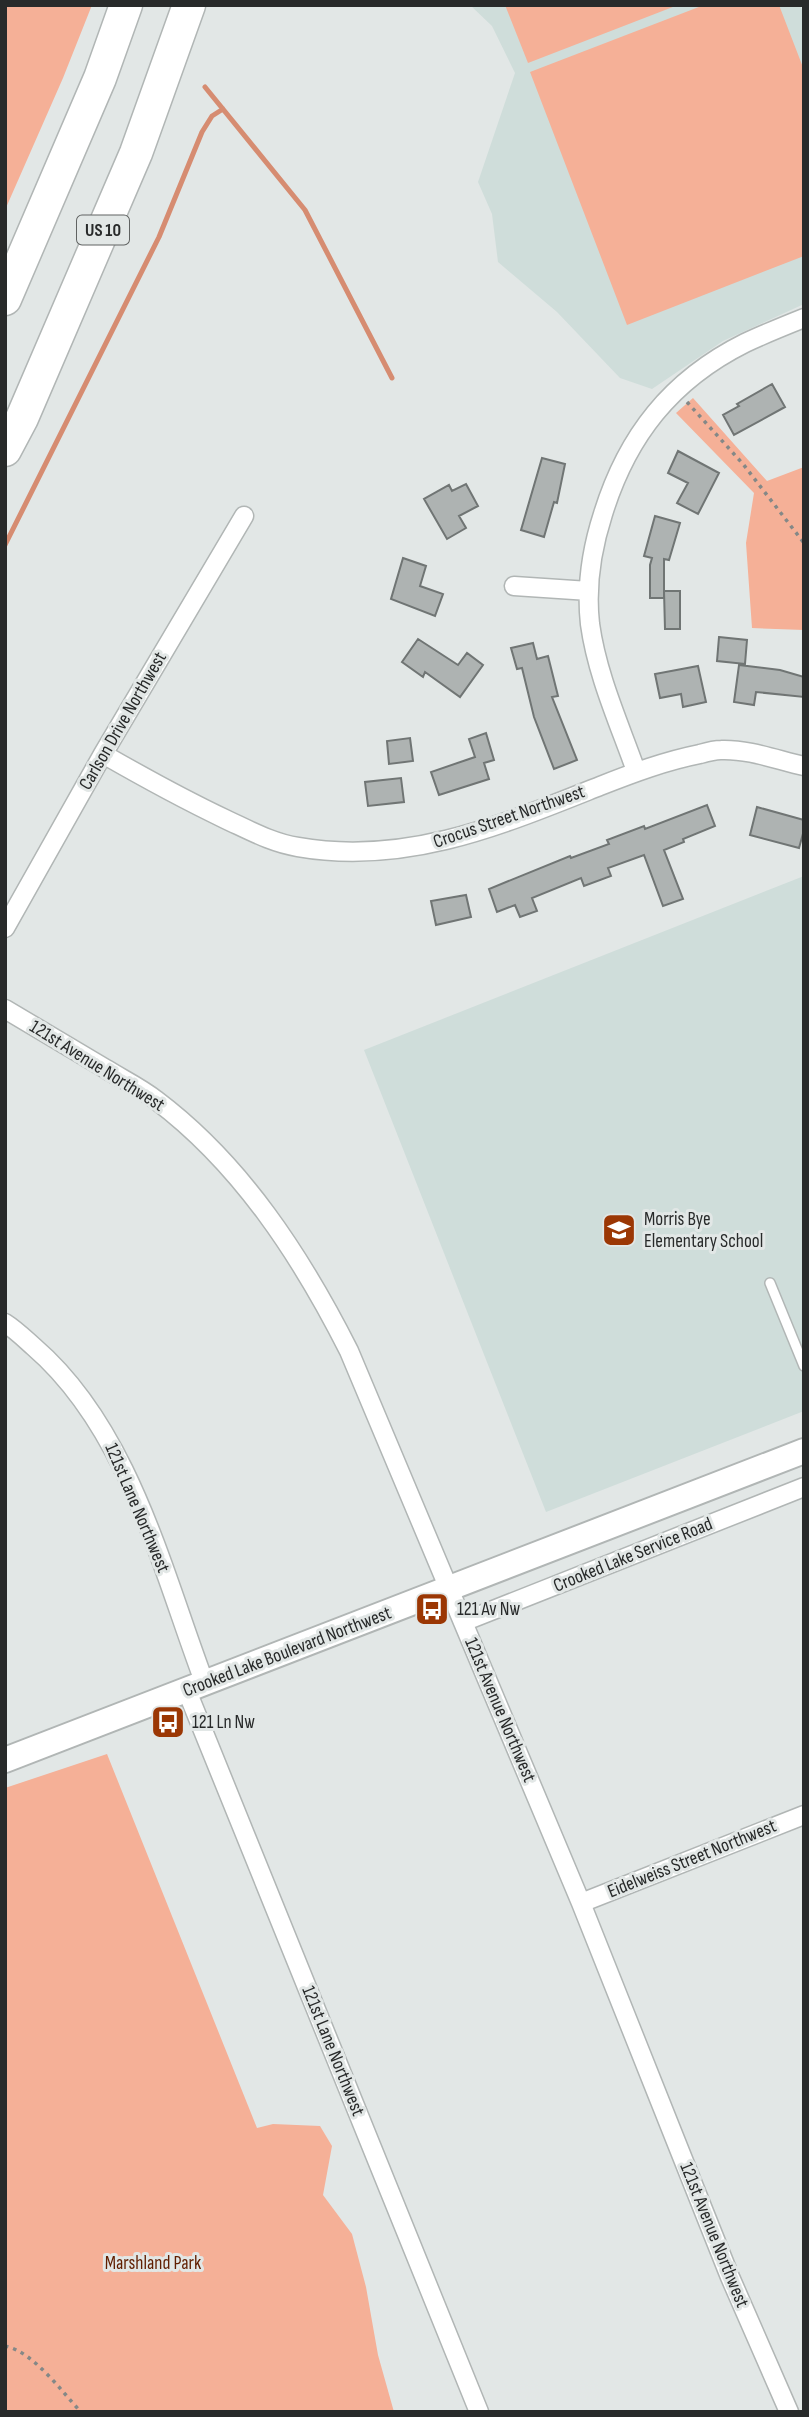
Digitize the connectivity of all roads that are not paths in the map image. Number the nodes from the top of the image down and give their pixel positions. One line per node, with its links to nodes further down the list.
1 (126, 5): 3 (highway)
2 (188, 5): 5 (highway, US 10)
3 (5, 299)
4 (804, 318): 8 (street)
5 (5, 450)
6 (244, 516): 9 (street, Carlson Drive Northwest)
7 (514, 586): 8 (street)
8 (589, 591): 11 (street)
9 (103, 754): 11 (street, Crocus Street Northwest); 12 (street, Carlson Drive Northwest)
10 (804, 766): 11 (street, Crocus Street Northwest)
11 (636, 771)
12 (5, 928)
13 (5, 1009): 19 (street, 121st Avenue Northwest)
14 (771, 1283): 16 (lane)
15 (5, 1323): 21 (street, 121st Lane Northwest)
16 (804, 1366)
17 (804, 1451): 19 (street, Crooked Lake Boulevard Northwest)
18 (804, 1487): 20 (street, Crooked Lake Service Road)
19 (449, 1589): 20 (street, 121st Avenue Northwest); 21 (street, Crooked Lake Boulevard Northwest)
20 (463, 1622): 24 (street, 121st Avenue Northwest)
21 (196, 1687): 22 (street, Crooked Lake Boulevard Northwest); 25 (street, 121st Lane Northwest)
22 (5, 1760)
23 (804, 1815): 24 (street, Eidelweiss Street Northwest)
24 (581, 1903): 26 (street, 121st Avenue Northwest)
25 (479, 2412)
26 (789, 2412)

